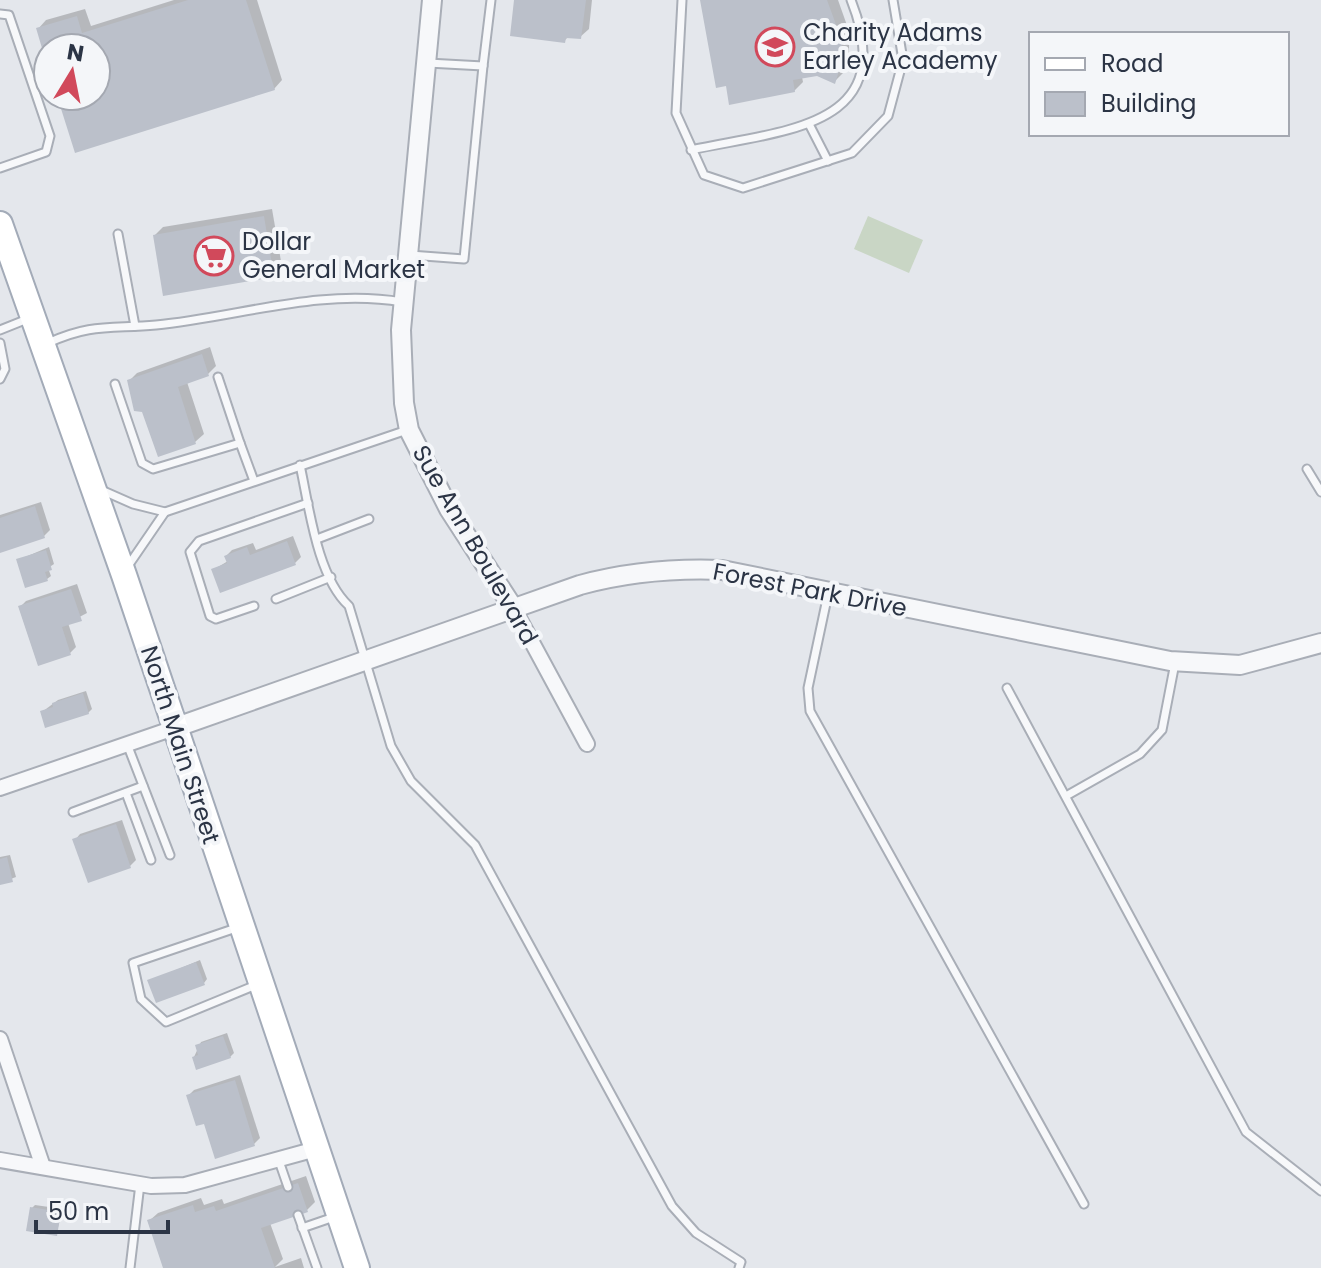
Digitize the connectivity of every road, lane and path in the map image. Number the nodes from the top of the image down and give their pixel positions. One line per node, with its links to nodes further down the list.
1 (432, 0): 7 (street, Sue Ann Boulevard)
2 (491, 0): 8 (lane)
3 (682, 0): 10 (lane)
4 (851, 0): 9 (lane)
5 (893, 0): 11 (lane)
6 (0, 14): 12 (lane)
7 (426, 63): 8 (lane); 15 (street, Sue Ann Boulevard)
8 (483, 66): 15 (lane)
9 (809, 124): 10 (lane); 11 (lane)
10 (691, 150): 11 (lane)
11 (828, 161)
12 (0, 168)
13 (0, 224): 17 (main road, North Main Street)
14 (118, 234): 18 (lane)
15 (408, 255): 16 (street, Sue Ann Boulevard)
16 (404, 303): 18 (lane); 25 (street, Sue Ann Boulevard)
17 (32, 317): 19 (lane); 21 (main road, North Main Street)
18 (135, 326): 21 (lane)
19 (0, 330)
20 (0, 343): 23 (lane)
21 (42, 346): 30 (main road, North Main Street)
22 (218, 377): 26 (lane)
23 (0, 379)
24 (115, 384): 26 (lane)
25 (409, 430): 27 (lane); 41 (street, Sue Ann Boulevard)
26 (240, 443): 29 (lane)
27 (300, 465): 29 (lane); 32 (lane)
28 (1307, 469): 31 (lane)
29 (254, 481): 33 (lane)
30 (90, 485): 33 (lane); 36 (main road, North Main Street)
31 (1321, 492)
32 (308, 503): 35 (lane); 40 (lane)
33 (165, 512): 36 (lane)
34 (369, 519): 35 (lane)
35 (317, 539): 37 (lane)
36 (124, 575): 46 (main road, North Main Street)
37 (331, 577): 39 (lane); 43 (lane)
38 (829, 592): 41 (street, Forest Park Drive); 44 (street, Forest Park Drive); 66 (lane)
39 (276, 599)
40 (254, 606)
41 (514, 609): 43 (street, Forest Park Drive); 48 (street, Sue Ann Boulevard)
42 (1321, 643): 44 (street, Forest Park Drive)
43 (368, 660): 46 (street, Forest Park Drive); 73 (lane)
44 (1176, 661): 52 (lane)
45 (1007, 688): 52 (lane)
46 (174, 728): 47 (street); 56 (main road, North Main Street)
47 (127, 744): 49 (lane); 50 (street)
48 (587, 744)
49 (143, 786): 51 (lane); 54 (lane)
50 (0, 788)
51 (126, 793): 53 (lane); 55 (lane)
52 (1066, 796): 65 (lane)
53 (73, 812)
54 (170, 855)
55 (151, 860)
56 (241, 927): 57 (main road, North Main Street); 57 (lane)
57 (260, 983): 59 (main road, North Main Street)
58 (0, 1039): 62 (street)
59 (316, 1149): 61 (street); 68 (main road, North Main Street)
60 (0, 1160): 62 (street)
61 (279, 1161): 63 (street); 64 (lane)
62 (43, 1167): 63 (street)
63 (140, 1184): 71 (lane)
64 (288, 1187)
65 (1321, 1191)
66 (1084, 1204)
67 (298, 1215): 69 (lane)
68 (339, 1215): 69 (lane); 70 (main road, North Main Street)
69 (302, 1228): 72 (lane)
70 (352, 1267)
71 (130, 1268)
72 (317, 1268)
73 (739, 1268)

